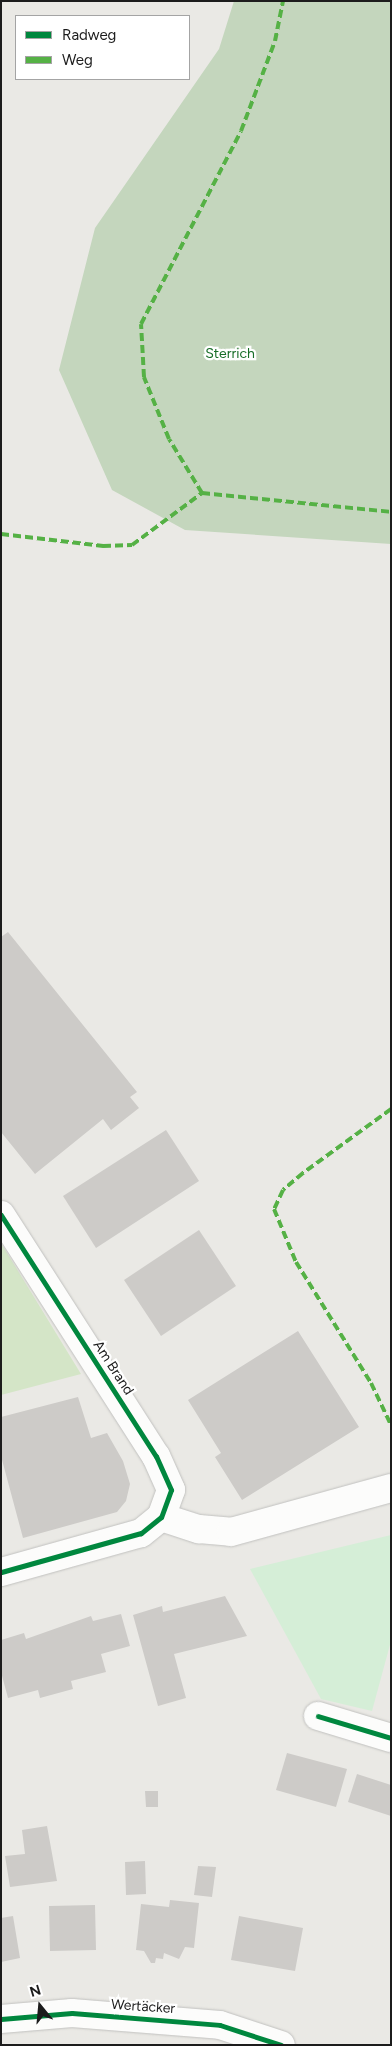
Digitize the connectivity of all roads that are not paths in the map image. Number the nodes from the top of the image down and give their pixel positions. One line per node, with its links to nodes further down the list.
1 (1, 1215): 3 (street, Am Brand)
2 (391, 1488): 3 (street)
3 (151, 1525): 4 (street)
4 (1, 1572)
5 (318, 1716): 6 (street)
6 (391, 1738)
7 (1, 2020): 8 (street, Wertäcker)
8 (281, 2045)

